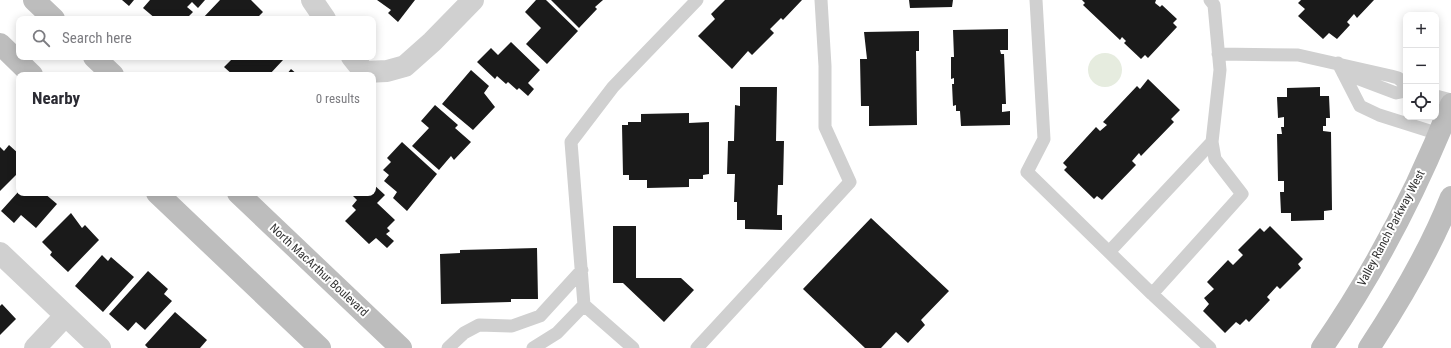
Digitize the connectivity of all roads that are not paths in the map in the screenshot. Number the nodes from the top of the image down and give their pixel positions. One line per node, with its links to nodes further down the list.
1 (34, 0): 8 (main road)
2 (312, 0): 9 (street)
3 (473, 0): 19 (street)
4 (697, 0): 33 (lane)
5 (821, 0): 44 (lane)
6 (1036, 0): 31 (lane)
7 (1210, 0): 11 (lane)
8 (51, 16)
9 (323, 16)
10 (0, 44): 12 (main road)
11 (1218, 54): 16 (lane); 27 (lane)
12 (16, 60)
13 (17, 60): 17 (main road)
14 (97, 60): 18 (main road)
15 (354, 60): 20 (street)
16 (1340, 68): 21 (lane); 22 (lane); 26 (lane)
17 (29, 72)
18 (110, 72)
19 (364, 72)
20 (364, 72)
21 (1405, 84)
22 (1403, 92)
23 (1439, 97): 24 (lane)
24 (1451, 100)
25 (1451, 104): 26 (main road, Valley Ranch Parkway West)
26 (1445, 136): 46 (main road, Valley Ranch Parkway West)
27 (1212, 142): 31 (lane); 34 (lane)
28 (160, 196): 39 (main road)
29 (241, 196): 40 (main road, North MacArthur Boulevard)
30 (1451, 197): 47 (main road)
31 (1109, 252): 34 (lane)
32 (0, 253): 36 (street)
33 (582, 270): 35 (lane); 41 (lane)
34 (1152, 294): 45 (lane)
35 (584, 305): 42 (lane); 43 (lane)
36 (65, 316): 37 (street); 38 (street)
37 (35, 348)
38 (100, 348)
39 (320, 348)
40 (401, 348)
41 (448, 348)
42 (533, 348)
43 (633, 348)
44 (697, 348)
45 (1210, 348)
46 (1322, 348)
47 (1369, 348)

